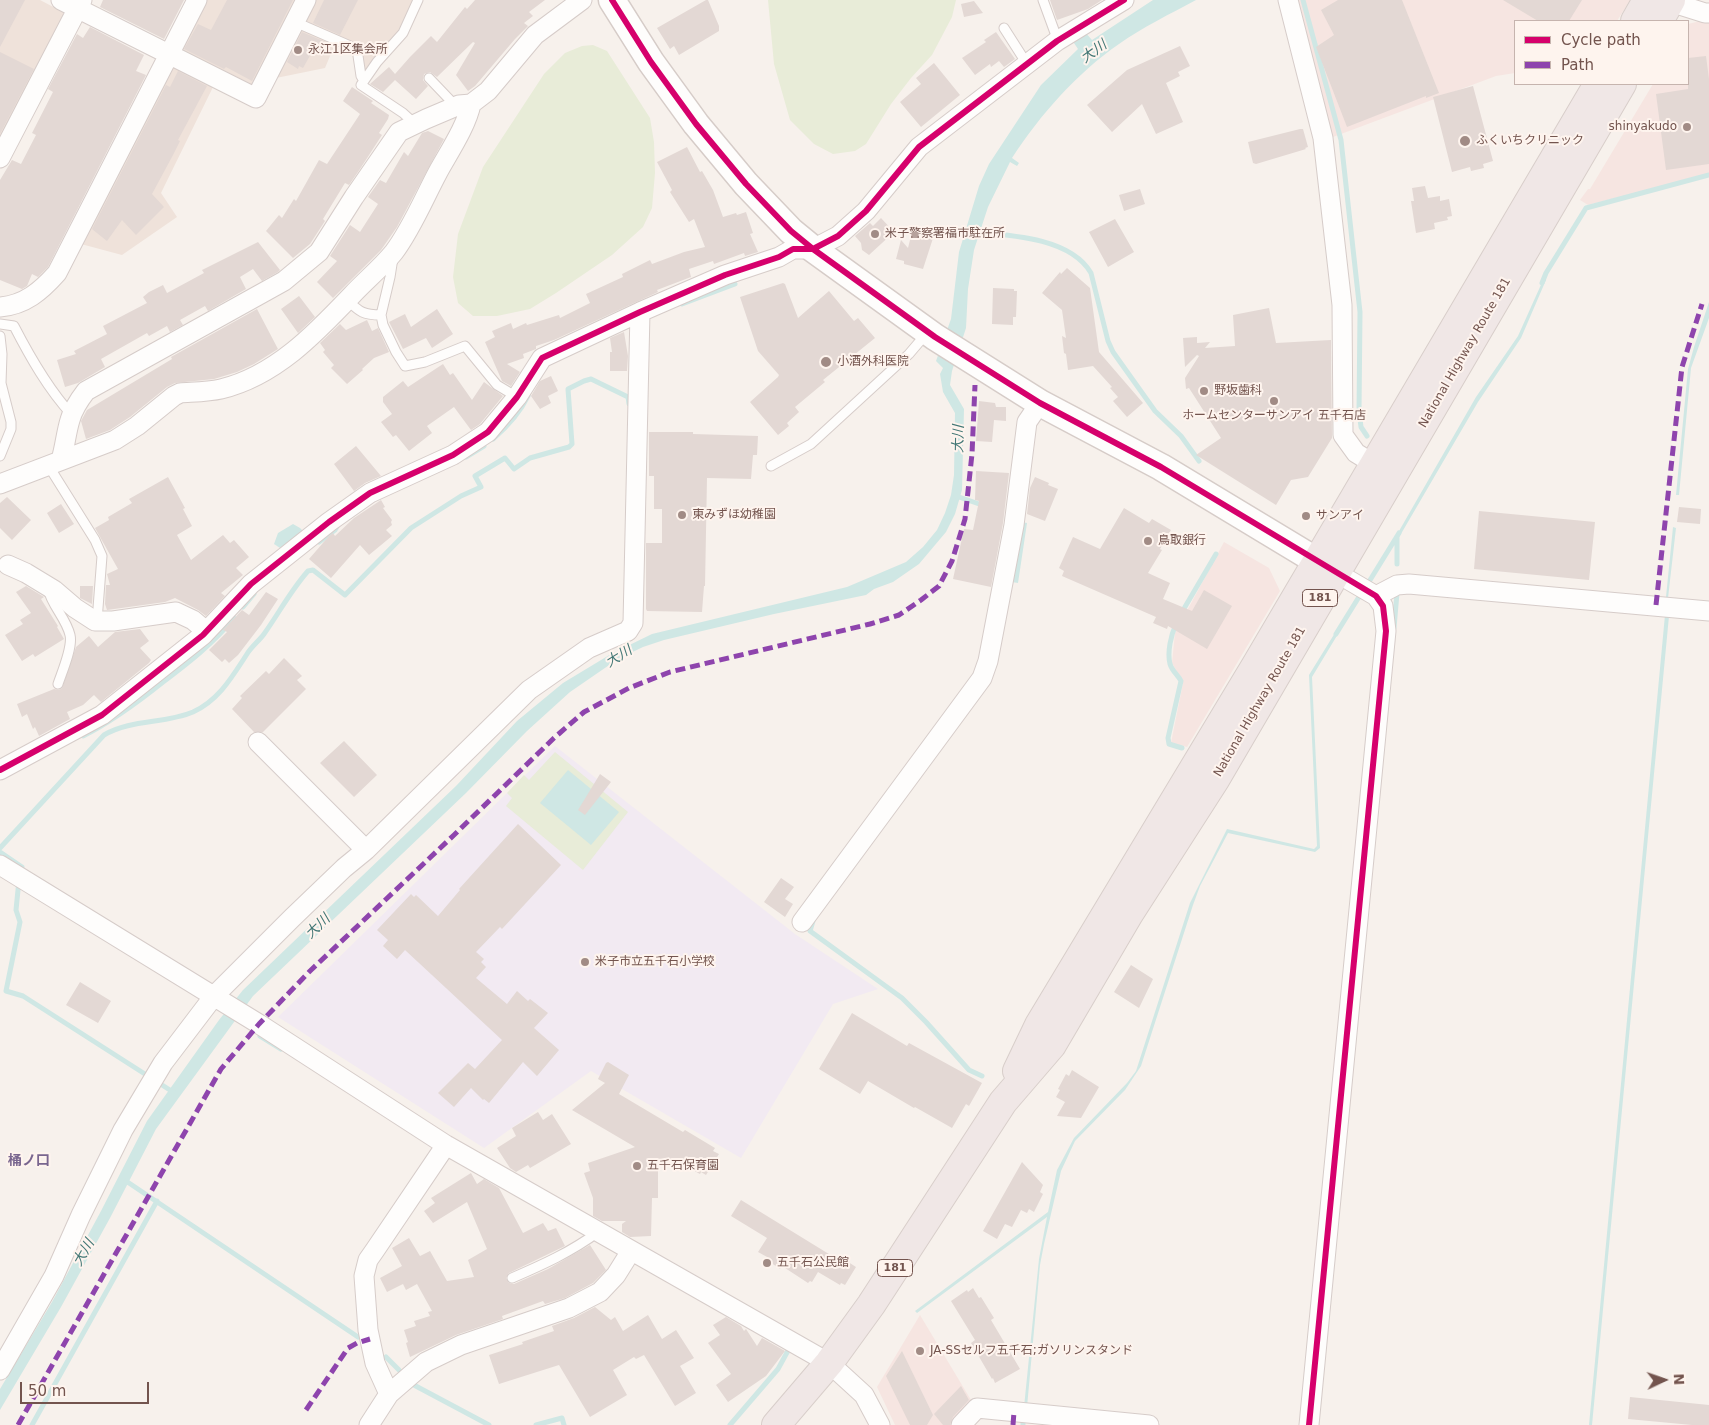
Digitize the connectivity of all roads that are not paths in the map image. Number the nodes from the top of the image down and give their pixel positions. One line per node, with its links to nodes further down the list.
1 (197, 0): 16 (street)
2 (306, 0): 13 (street)
3 (418, 0): 19 (lane)
4 (582, 0): 22 (street)
5 (612, 0): 25 (street)
6 (1043, 0): 15 (lane)
7 (1124, 0): 15 (street)
8 (1288, 0): 39 (street)
9 (73, 3): 16 (street); 24 (street)
10 (1662, 6): 11 (street); 12 (highway)
11 (1709, 13)
12 (1637, 20)
13 (295, 22): 16 (street); 19 (lane)
14 (1004, 28): 17 (lane)
15 (1058, 41): 17 (street)
16 (169, 55): 28 (street)
17 (1026, 64): 25 (street)
18 (429, 78): 22 (lane)
19 (364, 81): 23 (lane)
20 (1597, 85): 39 (highway, National Highway Route 181 / 181)
21 (1621, 85): 43 (highway, National Highway Route 181 / 181)
22 (463, 105): 23 (street); 26 (street)
23 (415, 124): 36 (street)
24 (0, 158)
25 (814, 249): 29 (street); 32 (street)
26 (394, 253): 27 (street); 30 (lane)
27 (347, 300): 30 (lane); 38 (street)
28 (0, 307)
29 (640, 312): 34 (street); 52 (street)
30 (381, 315): 34 (lane)
31 (0, 324): 36 (lane)
32 (931, 334): 35 (street); 40 (lane)
33 (0, 336): 37 (lane)
34 (517, 397): 48 (street)
35 (1040, 403): 43 (street); 54 (street)
36 (72, 416): 38 (street)
37 (0, 456)
38 (55, 463): 41 (street); 47 (lane)
39 (1374, 464): 43 (highway, National Highway Route 181 / 181)
40 (771, 466)
41 (0, 484)
42 (3, 565): 44 (street)
43 (1326, 566): 45 (street); 60 (highway, National Highway Route 181 / 181)
44 (48, 586): 47 (street); 49 (lane)
45 (1376, 596): 46 (street); 68 (street)
46 (1709, 611)
47 (97, 621): 48 (street)
48 (206, 631): 51 (street)
49 (58, 684)
50 (258, 742): 52 (street)
51 (0, 770)
52 (366, 850): 55 (street)
53 (0, 865): 55 (street)
54 (802, 922)
55 (214, 996): 56 (street); 61 (street)
56 (446, 1145): 57 (street); 62 (street)
57 (598, 1232): 58 (street); 59 (lane)
58 (631, 1251): 60 (street); 62 (street)
59 (512, 1278)
60 (829, 1363): 64 (highway, National Highway Route 181 / 181); 65 (street)
61 (0, 1370)
62 (389, 1394): 63 (street)
63 (369, 1425)
64 (776, 1425)
65 (880, 1425)
66 (961, 1425): 67 (street)
67 (1149, 1425)
68 (1309, 1425)

